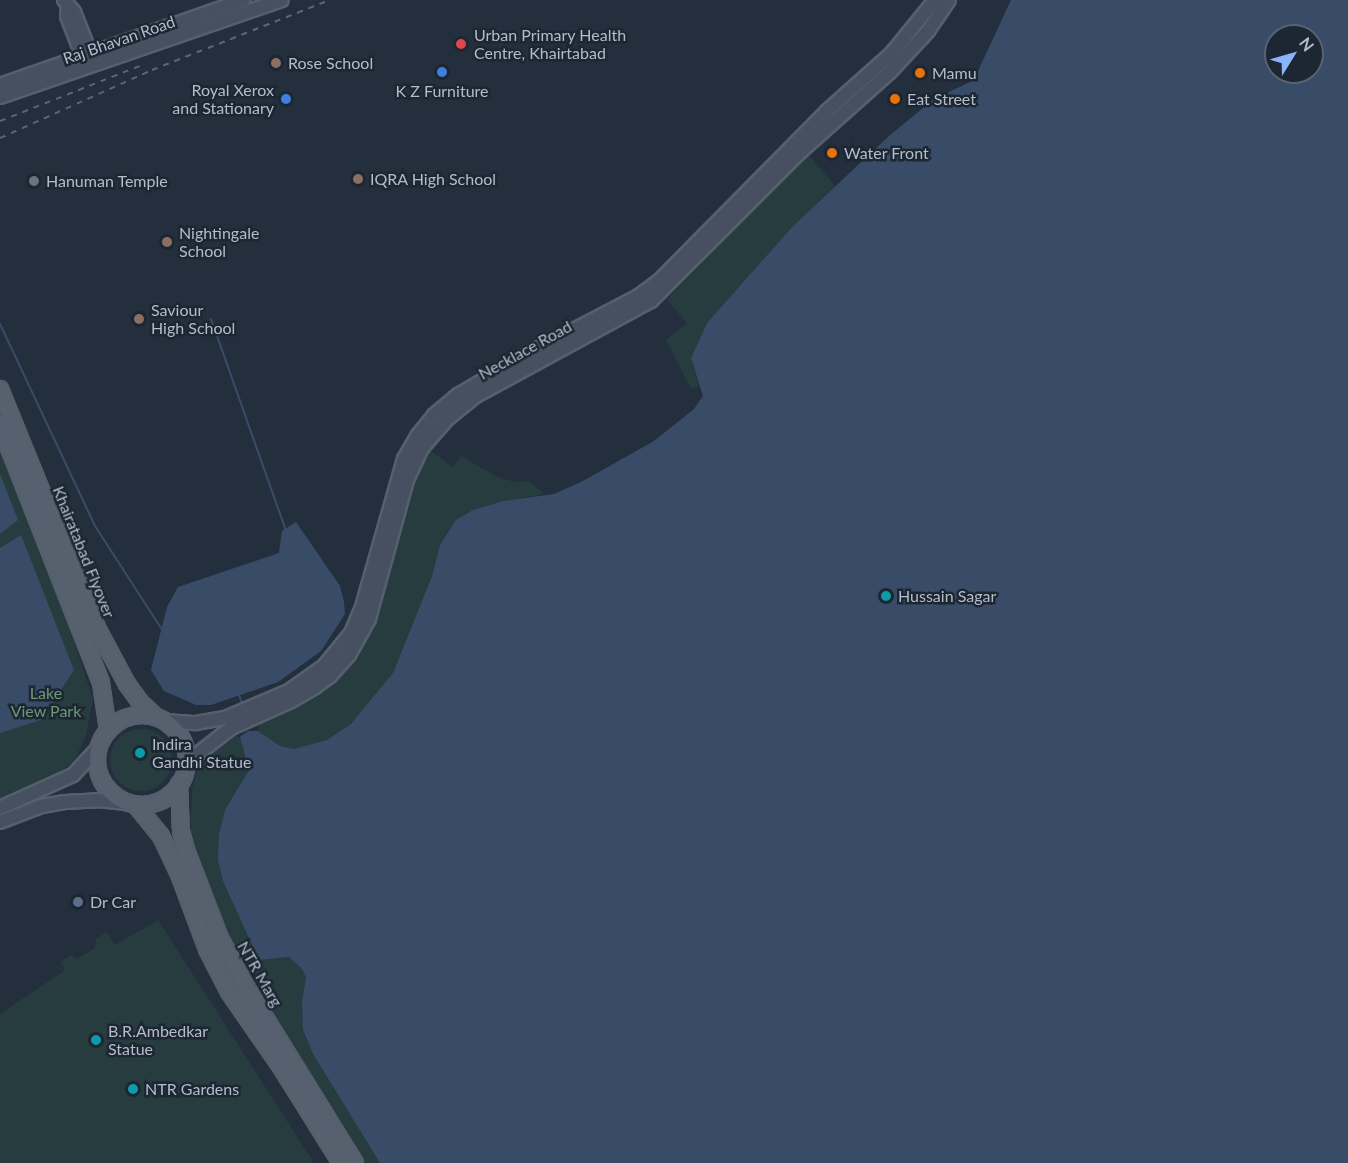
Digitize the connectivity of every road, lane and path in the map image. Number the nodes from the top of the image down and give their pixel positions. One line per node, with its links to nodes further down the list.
1 (244, 0): 6 (main road, Raj Bhavan Road)
2 (282, 0): 6 (main road, Raj Bhavan Road)
3 (935, 0): 9 (main road, Necklace Road)
4 (950, 0): 9 (main road, Necklace Road)
5 (66, 4): 6 (main road)
6 (89, 62): 7 (main road, Raj Bhavan Road); 8 (main road, Raj Bhavan Road)
7 (0, 85)
8 (0, 97)
9 (636, 304): 13 (main road, Necklace Road)
10 (0, 389): 12 (main road, Khairatabad Flyover)
11 (0, 425): 14 (main road, Khairatabad Flyover)
12 (161, 719): 13 (main road, Necklace Road); 14 (main road); 16 (main road)
13 (228, 723): 16 (main road, Necklace Road)
14 (108, 730): 15 (main road)
15 (98, 748): 18 (main road); 19 (main road)
16 (186, 763): 17 (main road)
17 (179, 784): 19 (main road); 24 (main road, NTR Marg)
18 (37, 793): 20 (main road); 21 (main road)
19 (132, 804): 20 (main road); 23 (main road, NTR Marg)
20 (42, 806): 22 (main road)
21 (0, 808)
22 (0, 822)
23 (341, 1163)
24 (355, 1163)

